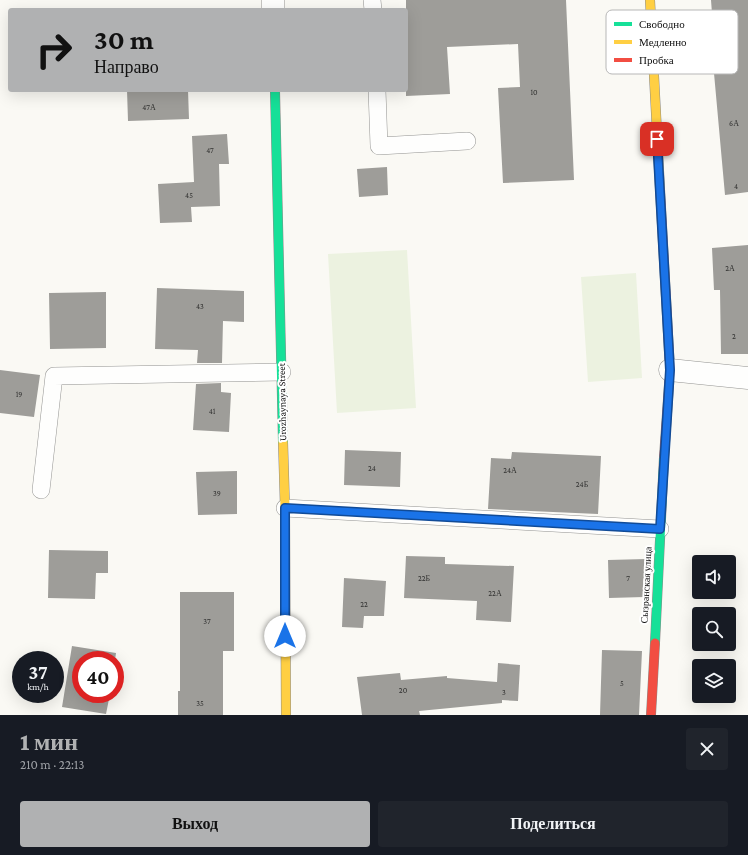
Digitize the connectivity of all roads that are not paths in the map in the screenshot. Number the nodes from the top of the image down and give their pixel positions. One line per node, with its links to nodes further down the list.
1 (650, 0): 2 (street, Сызранская улица)
2 (651, 10)
3 (654, 74): 7 (street, Сызранская улица)
4 (275, 92): 8 (street, Urozhaynaya Street)
5 (377, 92): 6 (lane)
6 (467, 141)
7 (670, 370): 9 (street); 12 (street, Сызранская улица)
8 (282, 372): 10 (lane); 11 (street, Urozhaynaya Street)
9 (748, 378)
10 (41, 490)
11 (285, 508): 12 (lane); 13 (street, Urozhaynaya Street)
12 (660, 529): 14 (street, Сызранская улица)
13 (286, 715)
14 (651, 715)

